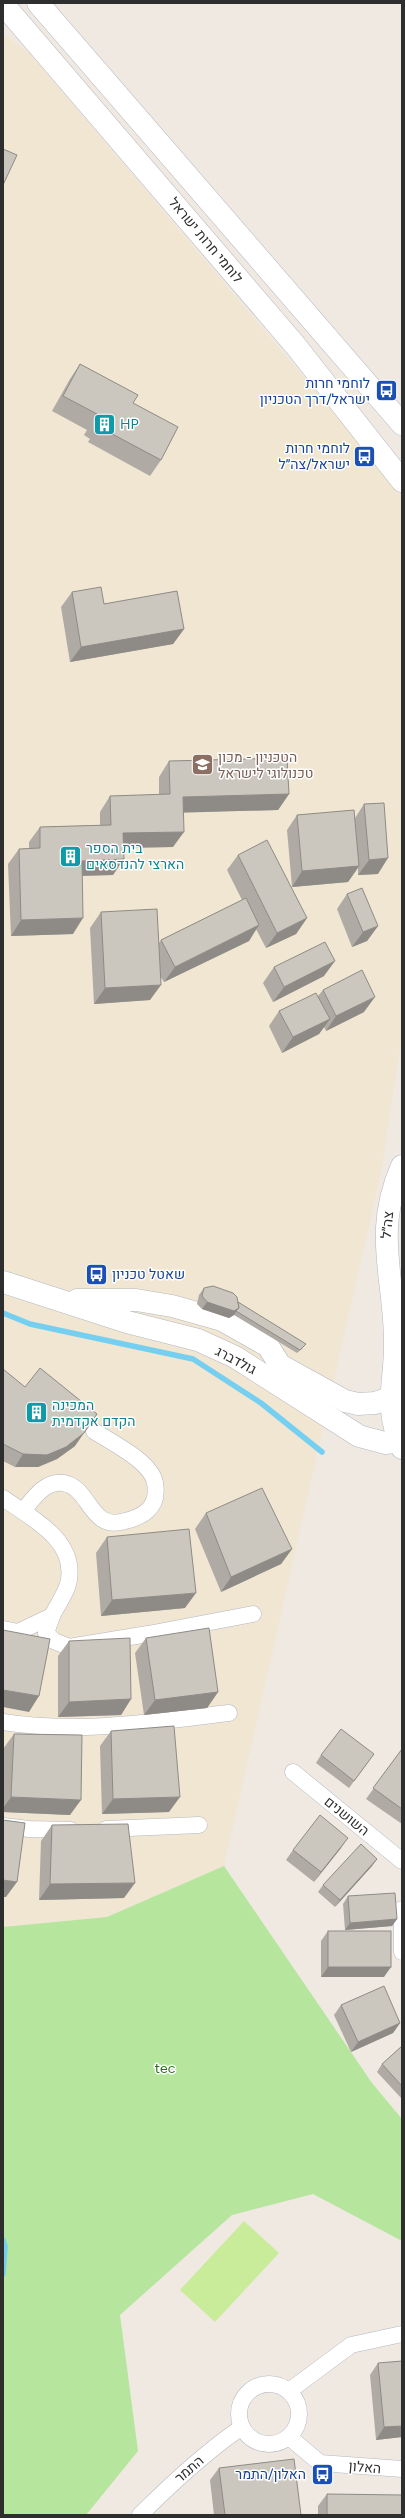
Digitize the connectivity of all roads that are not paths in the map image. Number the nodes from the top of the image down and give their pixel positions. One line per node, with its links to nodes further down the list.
1 (38, 3): 3 (main road, לוחמי חרות ישראל)
2 (3, 4): 4 (main road, לוחמי חרות ישראל)
3 (402, 424)
4 (402, 481)
5 (402, 1166): 7 (main road, צה״ל)
6 (3, 1282): 8 (main road, גולדברג)
7 (389, 1287): 9 (main road); 10 (main road)
8 (58, 1300): 10 (main road, גולדברג); 12 (main road, גולדברג)
9 (402, 1322)
10 (396, 1397): 12 (main road)
11 (94, 1431): 14 (street)
12 (401, 1444)
13 (3, 1498): 14 (street)
14 (23, 1512): 16 (street)
15 (253, 1614): 16 (street)
16 (52, 1616): 17 (street)
17 (3, 1629)
18 (229, 1713): 19 (street)
19 (3, 1722)
20 (293, 1772): 23 (street, השושנים)
21 (199, 1825): 22 (street)
22 (3, 1826)
23 (402, 1861)
24 (402, 1909): 25 (street)
25 (402, 1952)
26 (402, 2334): 27 (street)
27 (289, 2391): 28 (street); 29 (street)
28 (242, 2428): 29 (street); 31 (street, התמר)
29 (289, 2437): 30 (street, האלון)
30 (402, 2469)
31 (140, 2515)

